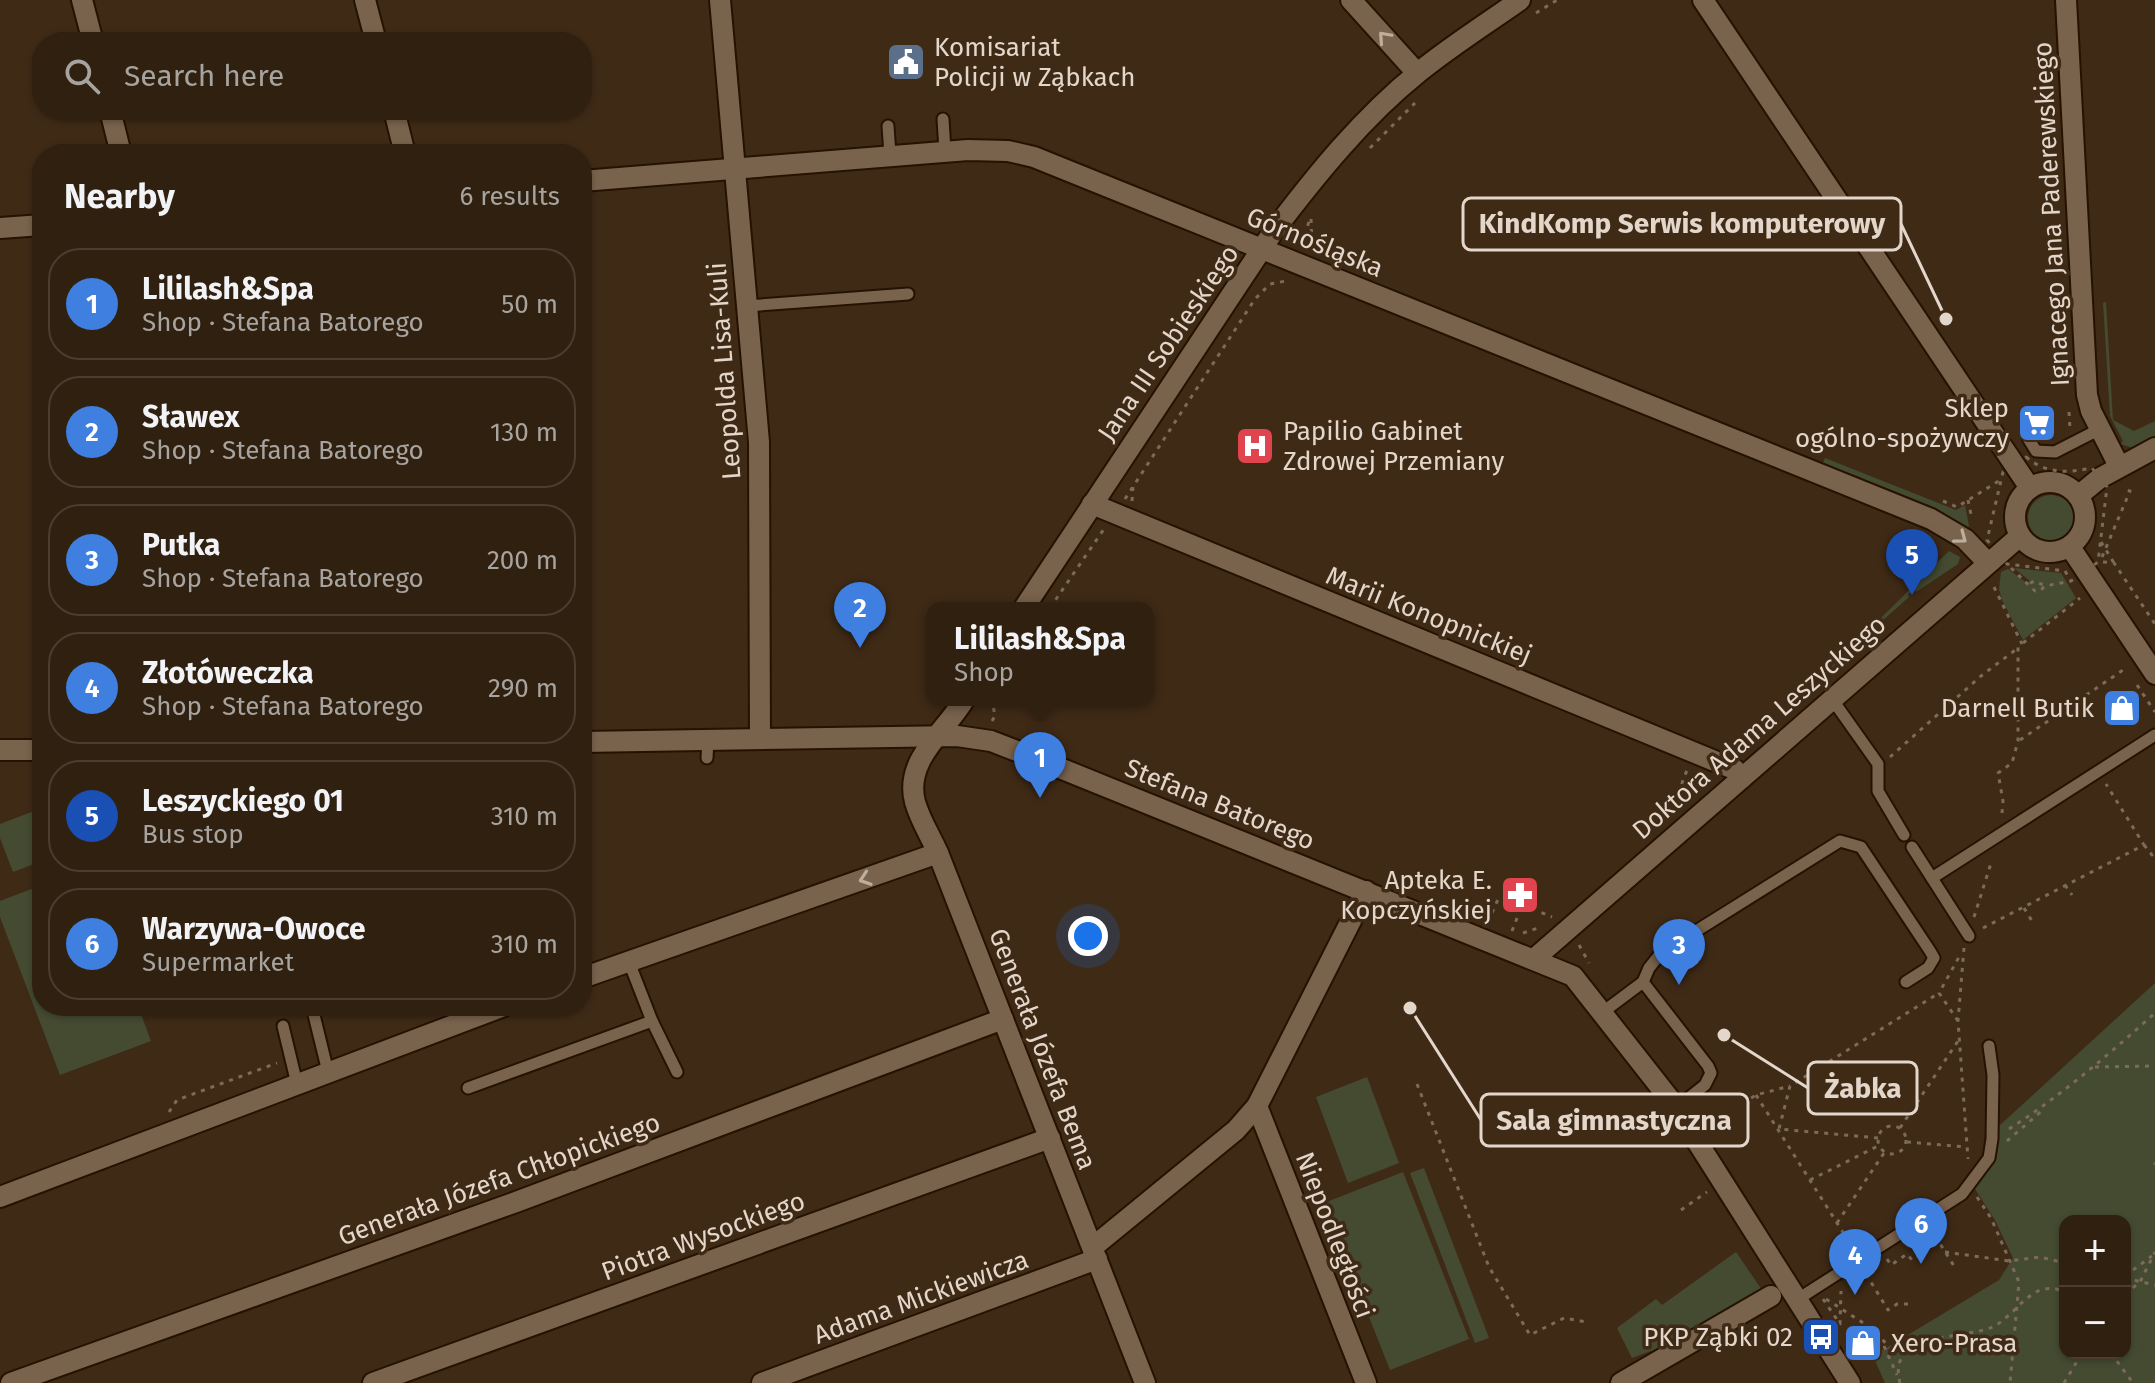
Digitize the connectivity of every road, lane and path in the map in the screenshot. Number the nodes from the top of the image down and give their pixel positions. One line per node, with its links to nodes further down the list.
1 (82, 0): 9 (street)
2 (365, 0): 10 (street)
3 (720, 0): 22 (street, Leopolda Lisa-Kuli)
4 (1351, 0): 11 (street, one-way to 4)
5 (1557, 0): 8 (path)
6 (1703, 0): 37 (street)
7 (2066, 0): 33 (street, Ignacego Jana Paderewskiego)
8 (1526, 8): 11 (street, Jana III Sobieskiego)
9 (90, 32)
10 (373, 32)
11 (1417, 73): 29 (street, Jana III Sobieskiego)
12 (1425, 94): 20 (path)
13 (943, 119): 19 (lane)
14 (112, 120): 17 (street)
15 (396, 120): 18 (street)
16 (888, 126): 21 (lane)
17 (118, 144)
18 (402, 144)
19 (945, 151): 21 (street, Górnośląska); 29 (street, Górnośląska)
20 (1365, 153)
21 (890, 155): 22 (street, Górnośląska)
22 (735, 169): 23 (street, Górnośląska); 32 (street, Leopolda Lisa-Kuli)
23 (592, 180)
24 (1311, 216): 30 (path)
25 (32, 226): 26 (street)
26 (0, 228)
27 (1293, 240): 30 (path)
28 (1312, 247): 30 (path)
29 (1262, 248): 30 (street, Górnośląska); 43 (street, Jana III Sobieskiego)
30 (1299, 253): 44 (path); 51 (street, Górnośląska, one-way to 51)
31 (908, 294): 32 (lane)
32 (746, 306): 70 (street, Leopolda Lisa-Kuli)
33 (2100, 429): 34 (lane); 36 (street, Ignacego Jana Paderewskiego)
34 (2028, 438)
35 (2155, 448): 36 (street)
36 (2119, 466): 38 (street)
37 (2008, 472): 38 (path); 39 (street); 41 (path); 51 (path)
38 (2103, 482): 40 (street); 47 (path); 49 (path)
39 (2030, 488): 40 (street); 46 (street)
40 (2078, 496): 48 (street)
41 (1968, 500): 42 (path); 45 (path)
42 (1943, 501)
43 (1092, 504): 44 (street, Marii Konopnickiej); 56 (street, Jana III Sobieskiego)
44 (1117, 515): 57 (path); 76 (street, Marii Konopnickiej)
45 (1974, 530)
46 (2020, 536): 48 (street); 51 (street, Doktora Adama Leszyckiego)
47 (2101, 542): 49 (path); 52 (path)
48 (2070, 547): 52 (street)
49 (2106, 550): 50 (path); 52 (path)
50 (2114, 563): 52 (path); 58 (path)
51 (1996, 565): 52 (path); 53 (path); 59 (path); 62 (street, Doktora Adama Leszyckiego)
52 (2085, 572): 54 (path); 61 (street)
53 (2029, 583): 54 (path); 54 (path)
54 (2045, 586)
55 (2080, 598): 59 (path)
56 (1028, 602)
57 (1054, 602)
58 (2155, 624)
59 (2020, 645): 71 (path); 75 (path)
60 (2126, 668): 71 (path)
61 (2155, 674)
62 (1832, 699): 76 (street, Doktora Adama Leszyckiego); 78 (lane)
63 (960, 706): 69 (street)
64 (993, 706): 66 (path)
65 (982, 716): 66 (path)
66 (991, 722): 67 (path)
67 (998, 725)
68 (2155, 735): 79 (lane)
69 (937, 736): 70 (street, Stefana Batorego); 82 (street, Generała Józefa Bema); 86 (street, Stefana Batorego)
70 (760, 739): 72 (street, Stefana Batorego)
71 (2018, 741): 79 (path)
72 (592, 743)
73 (0, 750): 74 (street)
74 (32, 750)
75 (1890, 758)
76 (1742, 778): 93 (street, Doktora Adama Leszyckiego)
77 (2103, 778): 80 (path)
78 (1904, 835)
79 (1999, 836): 84 (lane); 90 (path)
80 (2144, 845): 83 (path); 85 (path)
81 (1912, 847): 84 (lane)
82 (938, 853): 97 (street, one-way to 97); 107 (street, Generała Józefa Bema)
83 (2155, 853)
84 (1932, 878): 94 (lane)
85 (2065, 885): 87 (path); 89 (path)
86 (1366, 891): 96 (street, Stefana Batorego); 124 (street, Adama Mickiewicza)
87 (2072, 895)
88 (1523, 904): 91 (path); 93 (path); 93 (path)
89 (2023, 907): 92 (path); 94 (path)
90 (1974, 917)
91 (1478, 918)
92 (2032, 921)
93 (1559, 923): 96 (street, Doktora Adama Leszyckiego); 98 (path)
94 (1969, 936): 95 (path)
95 (1961, 954): 102 (path); 109 (path)
96 (1534, 959): 103 (street, Stefana Batorego)
97 (629, 962): 99 (street); 108 (lane)
98 (1594, 970)
99 (592, 975)
100 (1643, 982): 101 (lane); 103 (lane); 123 (lane)
101 (1906, 982)
102 (1939, 993): 109 (path); 119 (path)
103 (1603, 1012): 123 (street, Stefana Batorego)
104 (2155, 1013): 114 (path)
105 (314, 1016): 115 (lane)
106 (477, 1016): 115 (street)
107 (1003, 1019): 127 (street, Generała Józefa Bema); 168 (street, Generała Józefa Chłopickiego)
108 (652, 1021): 116 (lane); 120 (lane)
109 (1958, 1021): 111 (path)
110 (283, 1026): 117 (lane)
111 (1960, 1039): 125 (path); 132 (path)
112 (1989, 1046): 129 (lane)
113 (2155, 1066): 114 (path)
114 (2095, 1067): 122 (path)
115 (328, 1072): 117 (street)
116 (677, 1072)
117 (297, 1084): 138 (street)
118 (1417, 1084): 162 (path)
119 (1790, 1086): 121 (path); 126 (path)
120 (468, 1088)
121 (1756, 1095): 123 (path); 126 (path)
122 (2052, 1101): 129 (path); 134 (path)
123 (1683, 1102): 158 (street, Stefana Batorego)
124 (1257, 1106): 143 (street, Adama Mickiewicza); 172 (street, Niepodległości)
125 (1900, 1128): 128 (path); 130 (path)
126 (1779, 1129): 128 (path); 135 (path)
127 (1050, 1138): 143 (street, Generała Józefa Bema); 169 (street, Piotra Wysockiego)
128 (1878, 1138): 131 (path)
129 (1992, 1139): 134 (lane)
130 (1907, 1142): 132 (path); 133 (path)
131 (1879, 1146): 133 (path); 135 (path)
132 (1966, 1147): 136 (path)
133 (1884, 1152): 140 (path)
134 (1989, 1158): 136 (lane)
135 (1810, 1180): 140 (path)
136 (1972, 1180): 146 (path); 158 (lane)
137 (1707, 1192): 139 (path)
138 (0, 1197)
139 (1681, 1210)
140 (1837, 1223): 141 (path)
141 (1854, 1250)
142 (1945, 1252): 145 (path); 146 (path); 148 (path)
143 (1095, 1253): 170 (street, Adama Mickiewicza); 171 (street, Generała Józefa Bema)
144 (2155, 1254): 150 (path); 152 (path)
145 (1887, 1259)
146 (2009, 1261): 147 (path); 160 (path)
147 (2059, 1262)
148 (1954, 1266)
149 (1876, 1267): 159 (path)
150 (2131, 1272)
151 (2131, 1279): 152 (path)
152 (2140, 1282): 153 (path); 154 (path)
153 (2155, 1285)
154 (2131, 1289)
155 (2059, 1290): 160 (path)
156 (1841, 1291): 161 (path)
157 (1771, 1296): 173 (street)
158 (1798, 1299): 174 (street, Stefana Batorego)
159 (1910, 1304)
160 (2017, 1309): 164 (path); 176 (path)
161 (1841, 1310): 161 (path); 163 (path)
162 (1587, 1322)
163 (1883, 1342): 164 (path); 167 (path)
164 (1909, 1351): 167 (path)
165 (2078, 1359): 177 (path)
166 (2115, 1359): 178 (path)
167 (1898, 1377): 175 (path)
168 (11, 1383)
169 (373, 1383)
170 (762, 1383)
171 (1144, 1383)
172 (1366, 1383)
173 (1621, 1383)
174 (1850, 1383)
175 (1900, 1383)
176 (2010, 1383)
177 (2064, 1383)
178 (2133, 1383)

